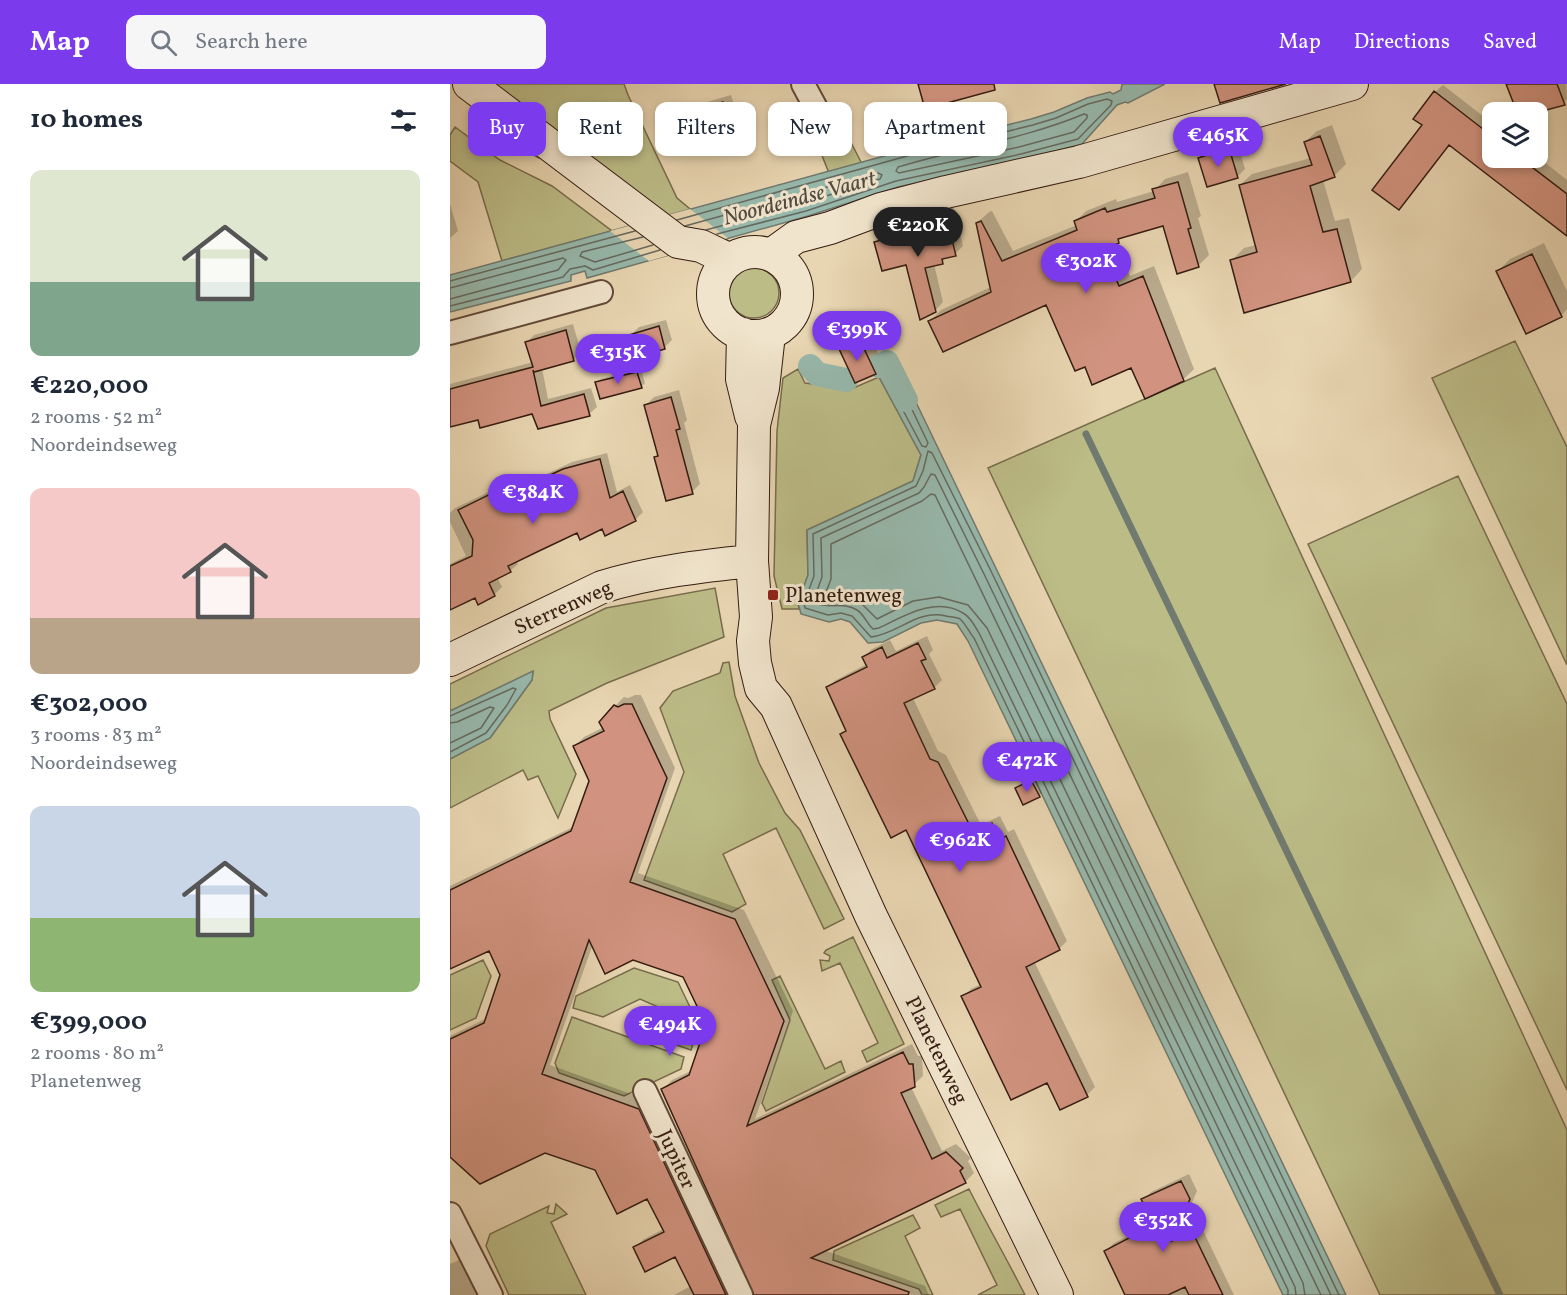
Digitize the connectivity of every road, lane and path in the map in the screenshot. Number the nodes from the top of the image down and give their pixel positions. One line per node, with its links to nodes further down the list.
1 (469, 84): 7 (street)
2 (803, 84): 4 (street)
3 (1352, 84): 5 (street)
4 (813, 102)
5 (830, 228): 6 (street); 8 (street)
6 (771, 255): 7 (street); 8 (street)
7 (723, 271): 11 (street)
8 (794, 278): 11 (street)
9 (601, 292): 10 (street)
10 (450, 333)
11 (756, 334): 12 (street, Planetenweg)
12 (752, 561): 13 (street, Sterrenweg); 18 (street, Planetenweg)
13 (450, 660)
14 (645, 1091): 17 (street, Jupiter)
15 (450, 1214): 16 (street)
16 (491, 1295)
17 (741, 1295)
18 (1057, 1295)

